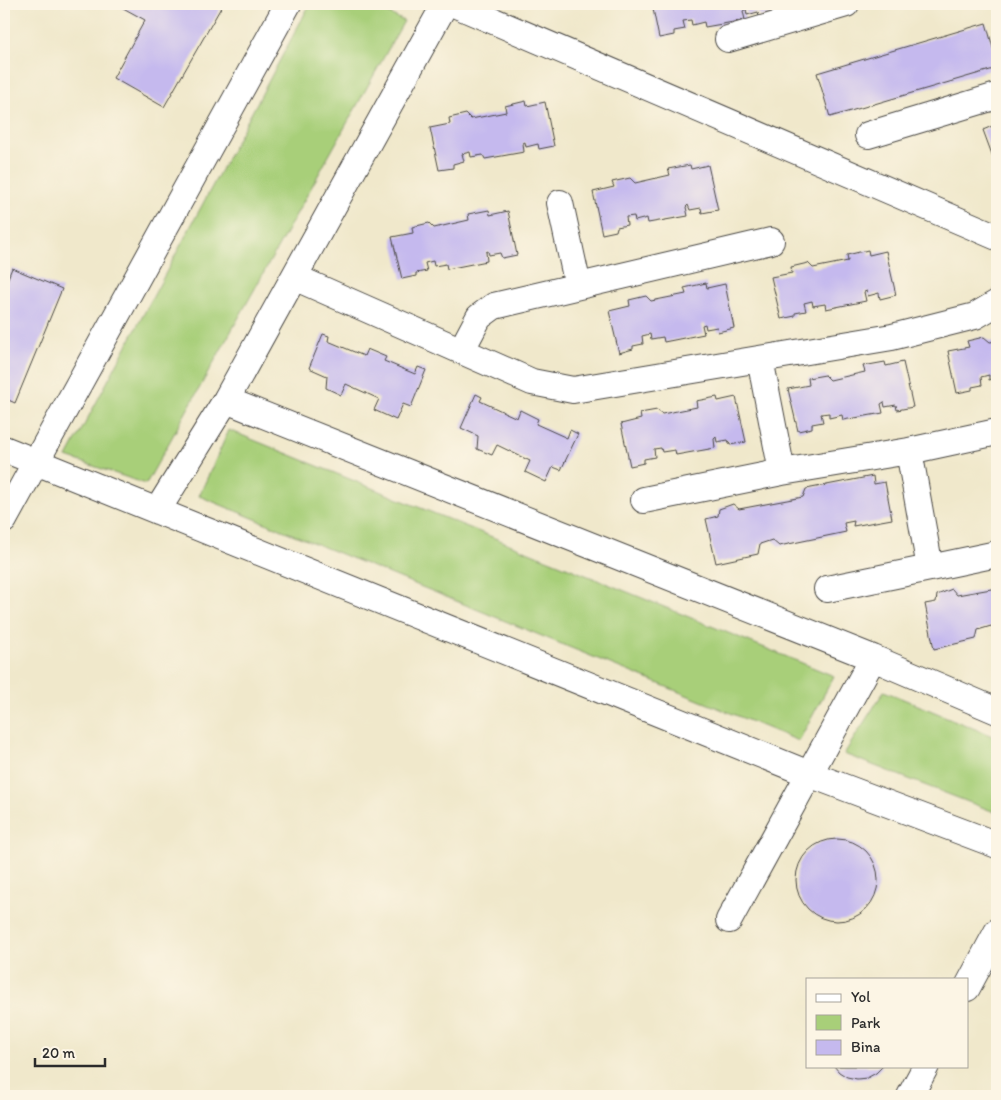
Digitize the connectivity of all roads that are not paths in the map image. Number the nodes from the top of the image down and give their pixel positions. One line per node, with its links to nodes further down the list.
1 (288, 4): 20 (street)
2 (445, 4): 11 (street)
3 (454, 4): 9 (street)
4 (846, 4): 5 (street)
5 (728, 39)
6 (997, 96): 7 (street)
7 (868, 135)
8 (560, 203): 12 (street)
9 (997, 237)
10 (771, 241): 12 (street)
11 (294, 277): 14 (street); 16 (street)
12 (578, 286): 14 (street)
13 (997, 303): 15 (street)
14 (461, 351): 15 (street)
15 (760, 359): 21 (street)
16 (226, 400): 23 (street); 28 (street)
17 (997, 432): 19 (street)
18 (4, 449): 20 (street)
19 (909, 451): 21 (street); 26 (street)
20 (35, 462): 23 (street); 24 (street)
21 (782, 472): 22 (street)
22 (644, 500)
23 (157, 511): 30 (street)
24 (4, 520)
25 (997, 554): 26 (street)
26 (930, 568): 27 (street)
27 (827, 588)
28 (873, 658): 29 (street); 30 (street)
29 (997, 711)
30 (809, 774): 31 (street); 32 (street)
31 (997, 845)
32 (729, 920)
33 (997, 932): 34 (street)
34 (968, 986)
35 (925, 1068): 36 (street)
36 (910, 1096)

